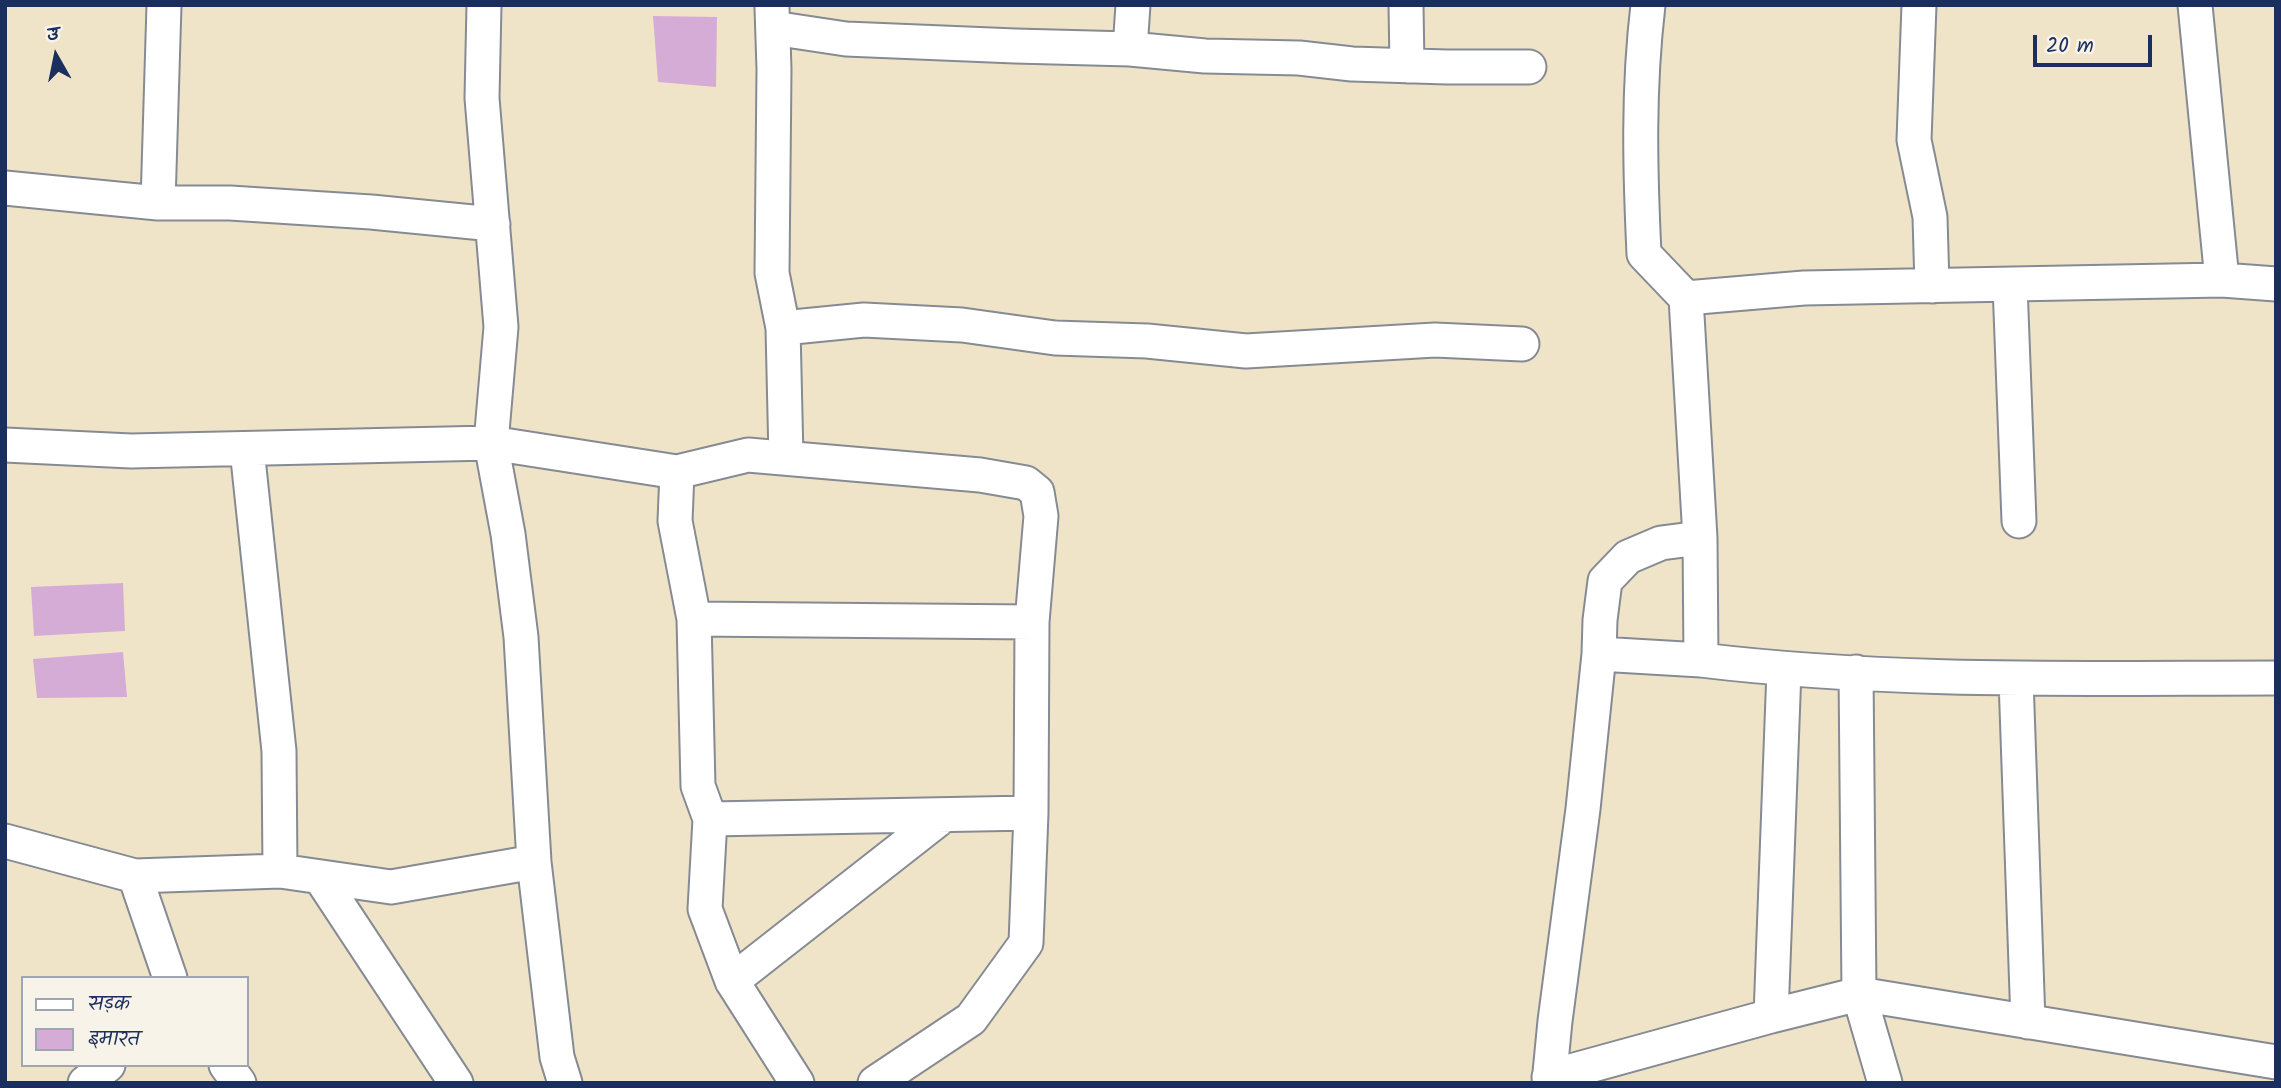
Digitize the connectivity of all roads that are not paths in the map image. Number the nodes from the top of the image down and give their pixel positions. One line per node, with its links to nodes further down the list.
1 (164, 5): 13 (street)
2 (485, 5): 14 (street)
3 (1133, 5): 9 (street)
4 (1406, 5): 10 (street)
5 (1648, 5): 19 (street)
6 (1919, 5): 18 (street)
7 (2195, 5): 15 (street)
8 (772, 17): 9 (street); 20 (street)
9 (1130, 49): 10 (street)
10 (1407, 66): 11 (street)
11 (1529, 67)
12 (5, 188): 13 (street)
13 (158, 203): 14 (street)
14 (493, 224): 22 (street)
15 (2222, 280): 16 (street); 17 (street)
16 (2276, 284)
17 (2010, 285): 18 (street); 27 (street)
18 (1932, 286): 19 (street)
19 (1686, 298): 28 (street)
20 (783, 328): 21 (street); 25 (street)
21 (1522, 344)
22 (491, 443): 24 (street); 26 (street); 41 (street)
23 (5, 445): 24 (street)
24 (247, 449): 42 (street)
25 (786, 458): 26 (street); 30 (street)
26 (677, 472): 29 (street)
27 (2020, 521)
28 (1700, 538): 31 (street); 32 (street)
29 (694, 619): 30 (street); 39 (street)
30 (1032, 622): 37 (street)
31 (1599, 654): 32 (street); 53 (street)
32 (1701, 660): 33 (street)
33 (1784, 670): 34 (street); 48 (street)
34 (1856, 672): 36 (street); 47 (street)
35 (2276, 678): 36 (street)
36 (2016, 679): 49 (street)
37 (1031, 813): 38 (street); 59 (street)
38 (944, 815): 39 (street); 46 (street)
39 (710, 819): 46 (street)
40 (5, 841): 43 (street)
41 (534, 862): 44 (street); 57 (street)
42 (280, 871): 43 (street); 44 (street)
43 (135, 876): 45 (street)
44 (320, 877): 56 (street)
45 (169, 976)
46 (732, 981): 58 (street)
47 (1859, 994): 48 (street); 49 (street); 60 (street)
48 (1771, 1016): 53 (street)
49 (2028, 1022): 50 (street)
50 (2276, 1062)
51 (105, 1067): 54 (street)
52 (228, 1067): 55 (street)
53 (1549, 1080)
54 (85, 1083)
55 (240, 1083)
56 (456, 1083)
57 (565, 1083)
58 (797, 1083)
59 (875, 1083)
60 (1885, 1083)

